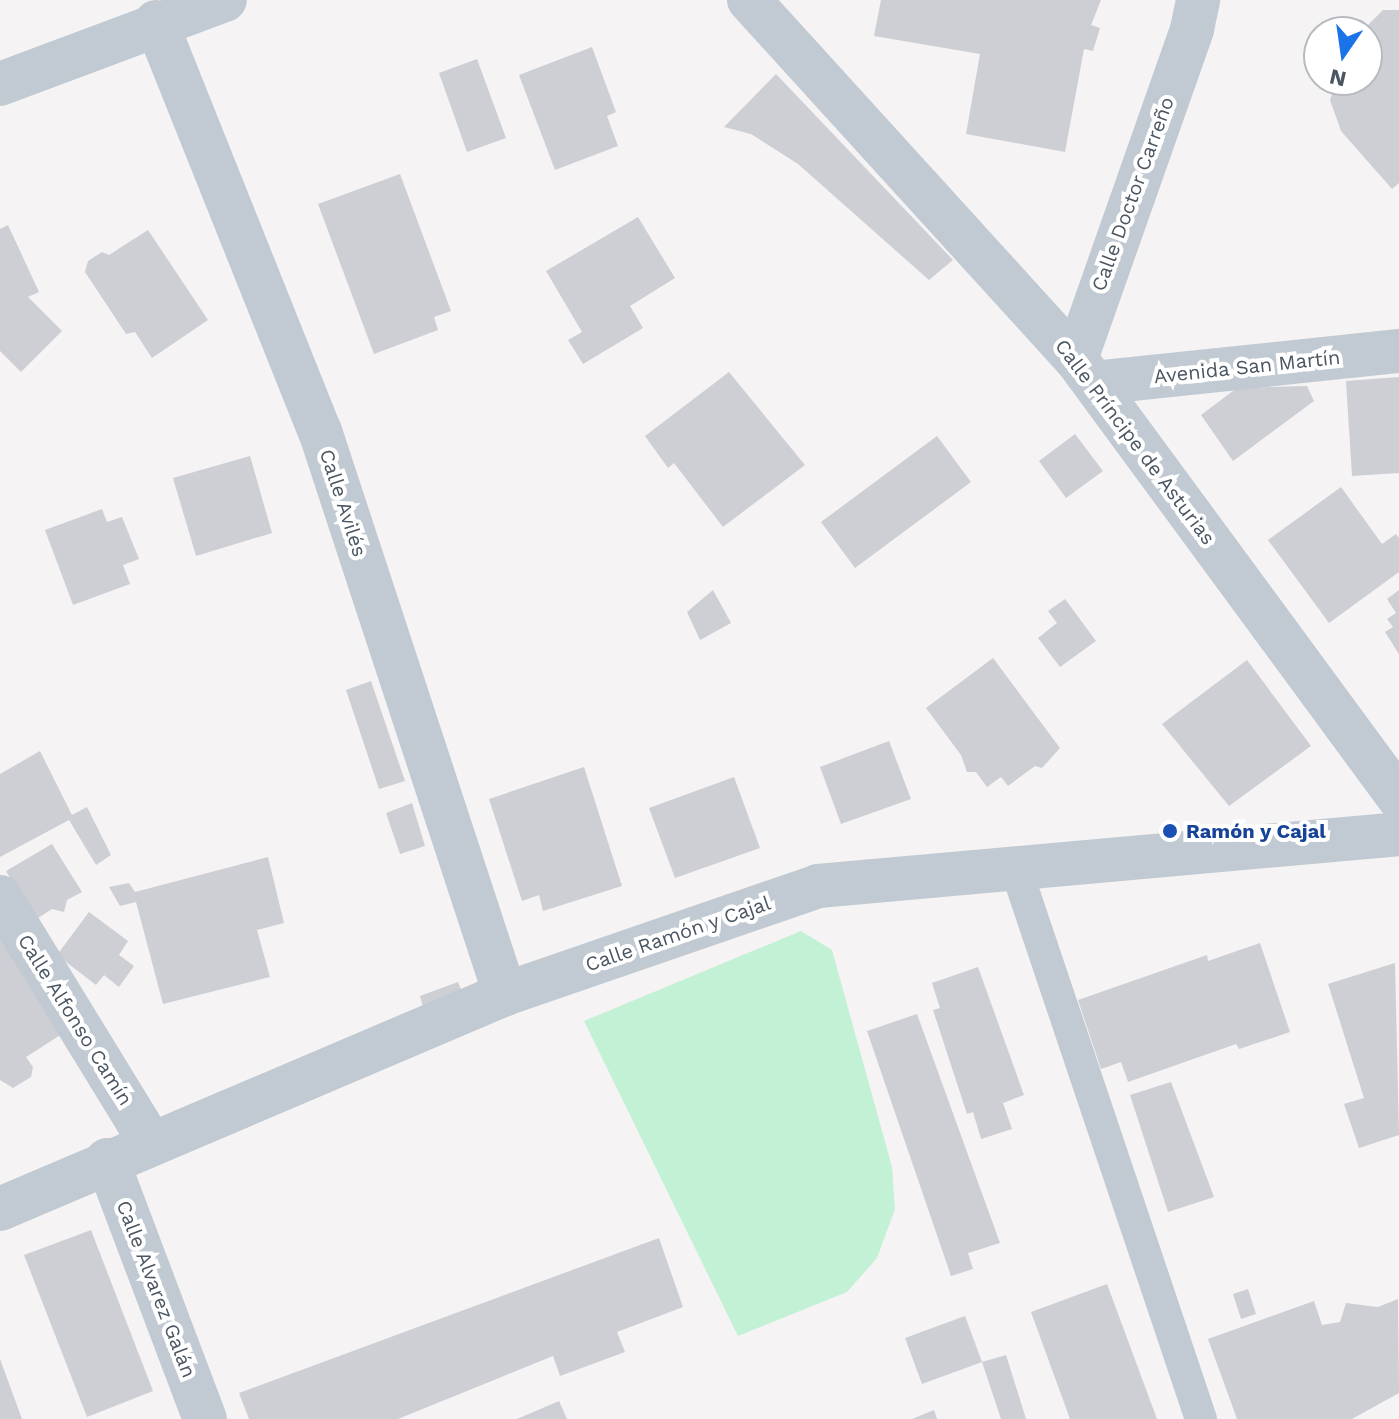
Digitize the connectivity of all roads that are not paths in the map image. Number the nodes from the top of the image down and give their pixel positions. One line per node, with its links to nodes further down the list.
1 (225, 0): 5 (street)
2 (749, 0): 8 (street, Calle Príncipe de Asturias)
3 (1225, 0): 4 (street, Calle Doctor Carreño)
4 (1195, 15): 8 (street, Calle Doctor Carreño)
5 (156, 22): 6 (street); 13 (street, Calle Avilés)
6 (0, 84)
7 (1399, 351): 8 (street, Avenida San Martín)
8 (1085, 371): 9 (street, Calle Príncipe de Asturias)
9 (1399, 798)
10 (1399, 834): 11 (street, Calle Ramón y Cajal)
11 (1016, 869): 13 (street, Calle Ramón y Cajal); 18 (lane)
12 (0, 897): 14 (street, Calle Alfonso Camín)
13 (505, 994): 14 (street, Calle Ramón y Cajal)
14 (150, 1142): 15 (street, Calle Ramón y Cajal)
15 (107, 1160): 16 (street, Calle Ramón y Cajal); 17 (street, Calle Alvarez Galán)
16 (0, 1209)
17 (205, 1419)
18 (1201, 1419)

